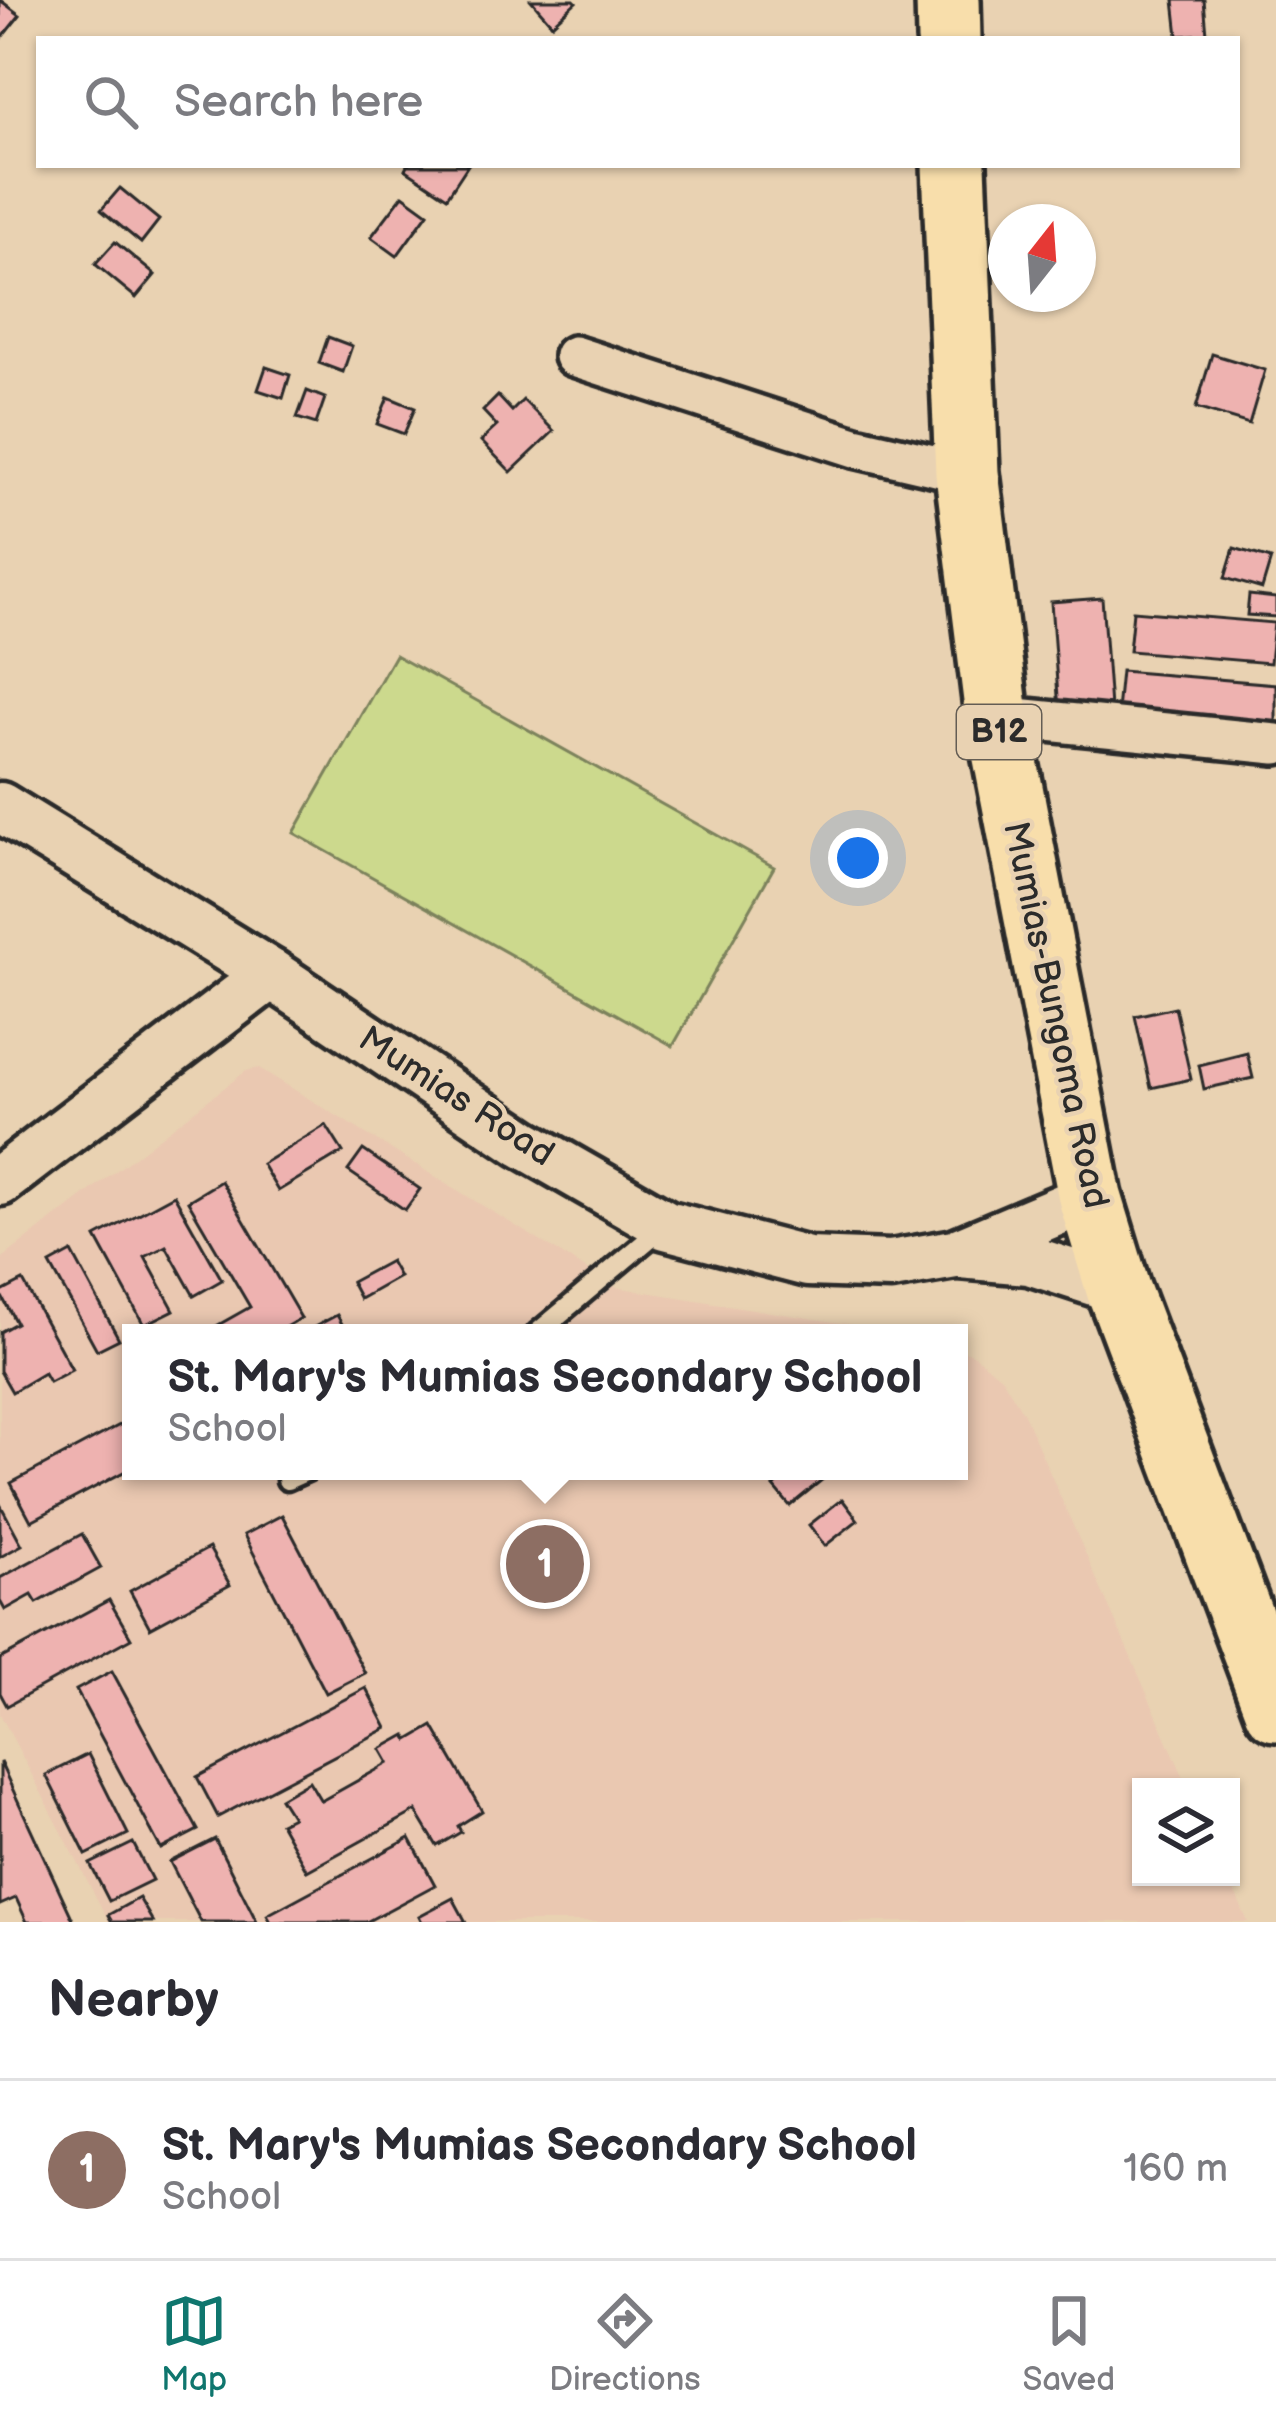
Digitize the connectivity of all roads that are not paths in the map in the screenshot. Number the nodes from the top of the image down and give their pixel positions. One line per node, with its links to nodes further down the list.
1 (947, 0): 2 (highway)
2 (949, 36)
3 (954, 168): 5 (highway, Mumias-Bungoma Road / B12)
4 (574, 356): 5 (street)
5 (967, 473): 6 (highway, Mumias-Bungoma Road / B12)
6 (997, 716): 7 (street); 11 (highway, Mumias-Bungoma Road / B12)
7 (1276, 744)
8 (0, 807): 9 (street, Mumias Road)
9 (271, 974): 10 (street); 12 (street, Mumias Road)
10 (0, 1180)
11 (1090, 1197): 13 (street, Mumias Road); 14 (highway, Mumias-Bungoma Road / B12)
12 (666, 1225): 13 (street, Mumias Road); 15 (lane)
13 (955, 1253): 14 (street, Mumias Road)
14 (1118, 1289): 16 (highway, B12)
15 (548, 1324)
16 (1276, 1709)

